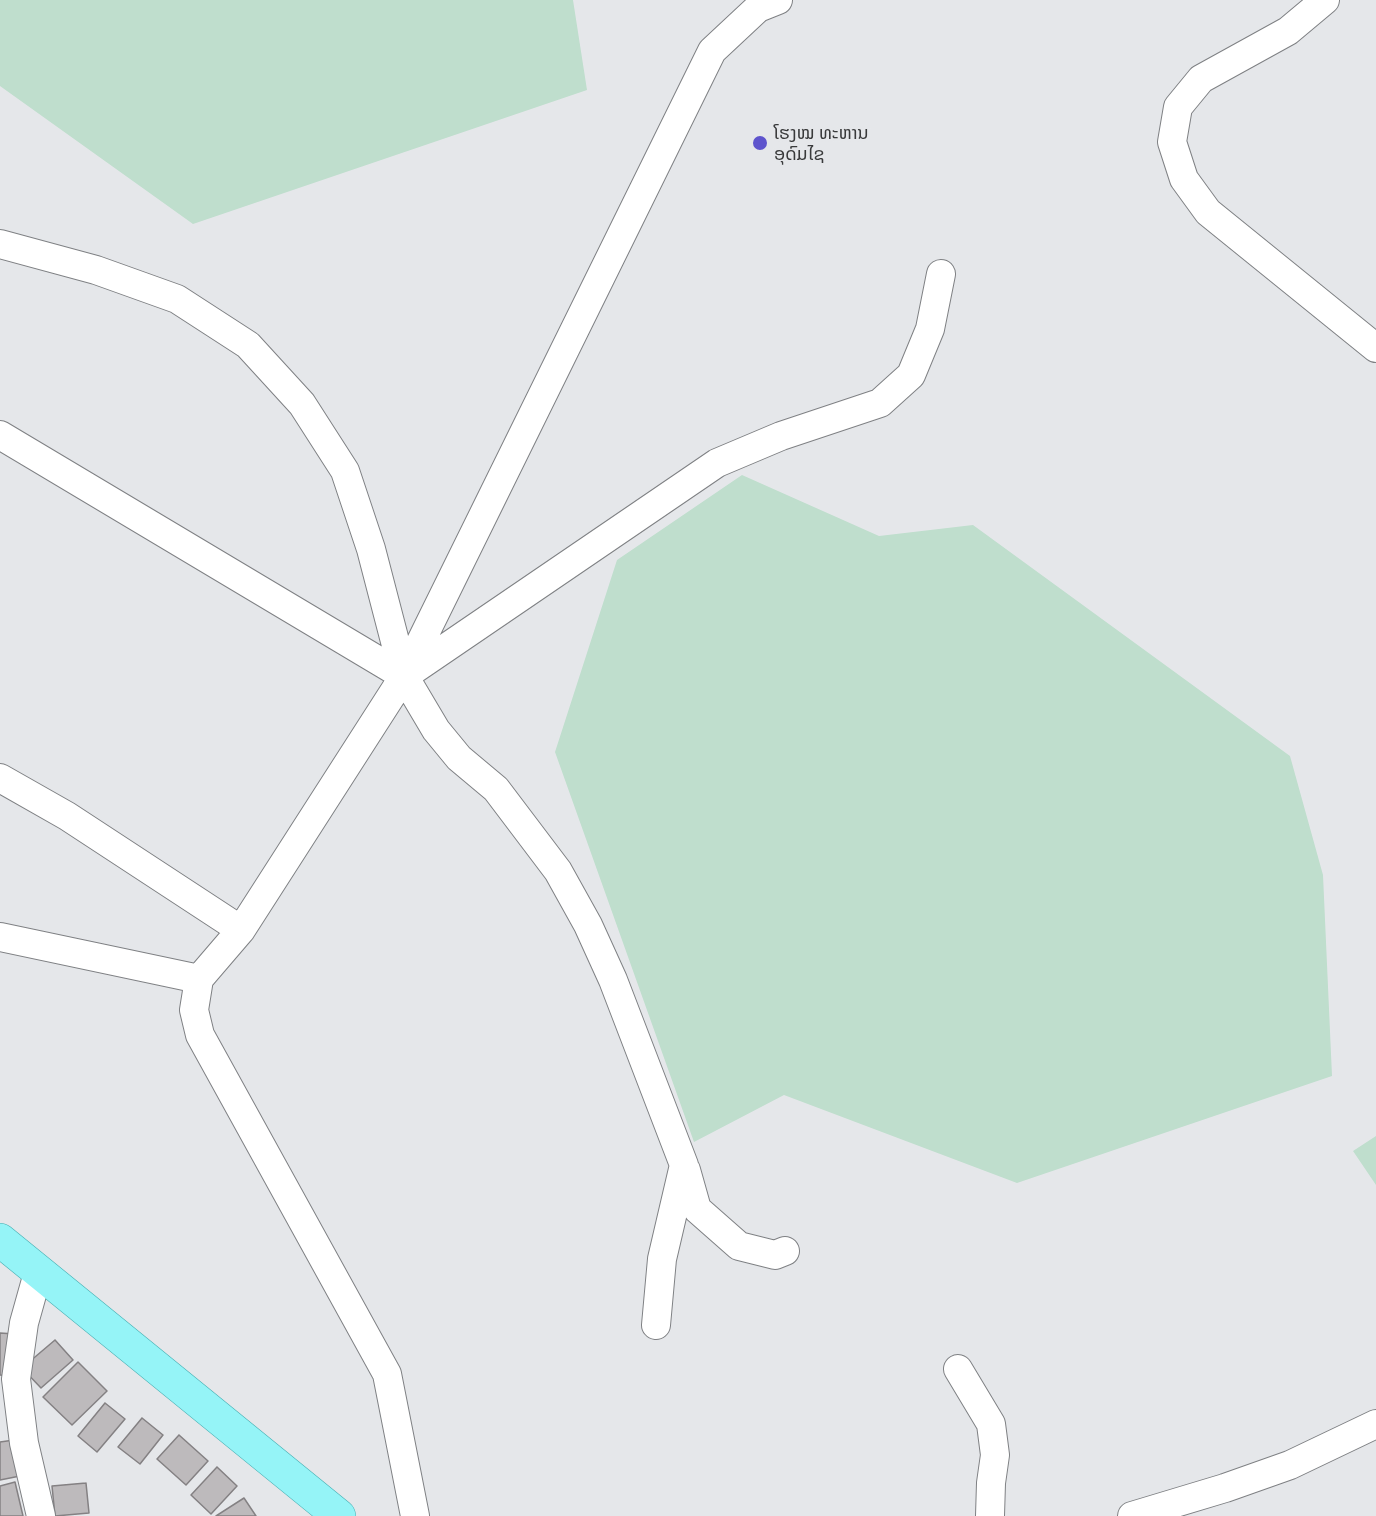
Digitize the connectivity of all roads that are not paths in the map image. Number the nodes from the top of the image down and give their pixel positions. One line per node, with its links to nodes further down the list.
1 (778, 0): 7 (street)
2 (1325, 0): 5 (street)
3 (0, 244): 7 (street)
4 (941, 274): 7 (street)
5 (1376, 348)
6 (0, 435): 7 (street)
7 (404, 676): 9 (street); 12 (street)
8 (0, 778): 9 (street)
9 (241, 930): 11 (street)
10 (0, 937): 11 (street)
11 (199, 980): 21 (street)
12 (684, 1165): 14 (street); 16 (street)
13 (0, 1240): 15 (main road)
14 (785, 1251)
15 (38, 1273): 19 (street); 20 (main road)
16 (656, 1325)
17 (958, 1369): 22 (street)
18 (1376, 1424): 23 (street)
19 (41, 1516)
20 (339, 1516)
21 (415, 1516)
22 (990, 1516)
23 (1132, 1516)

